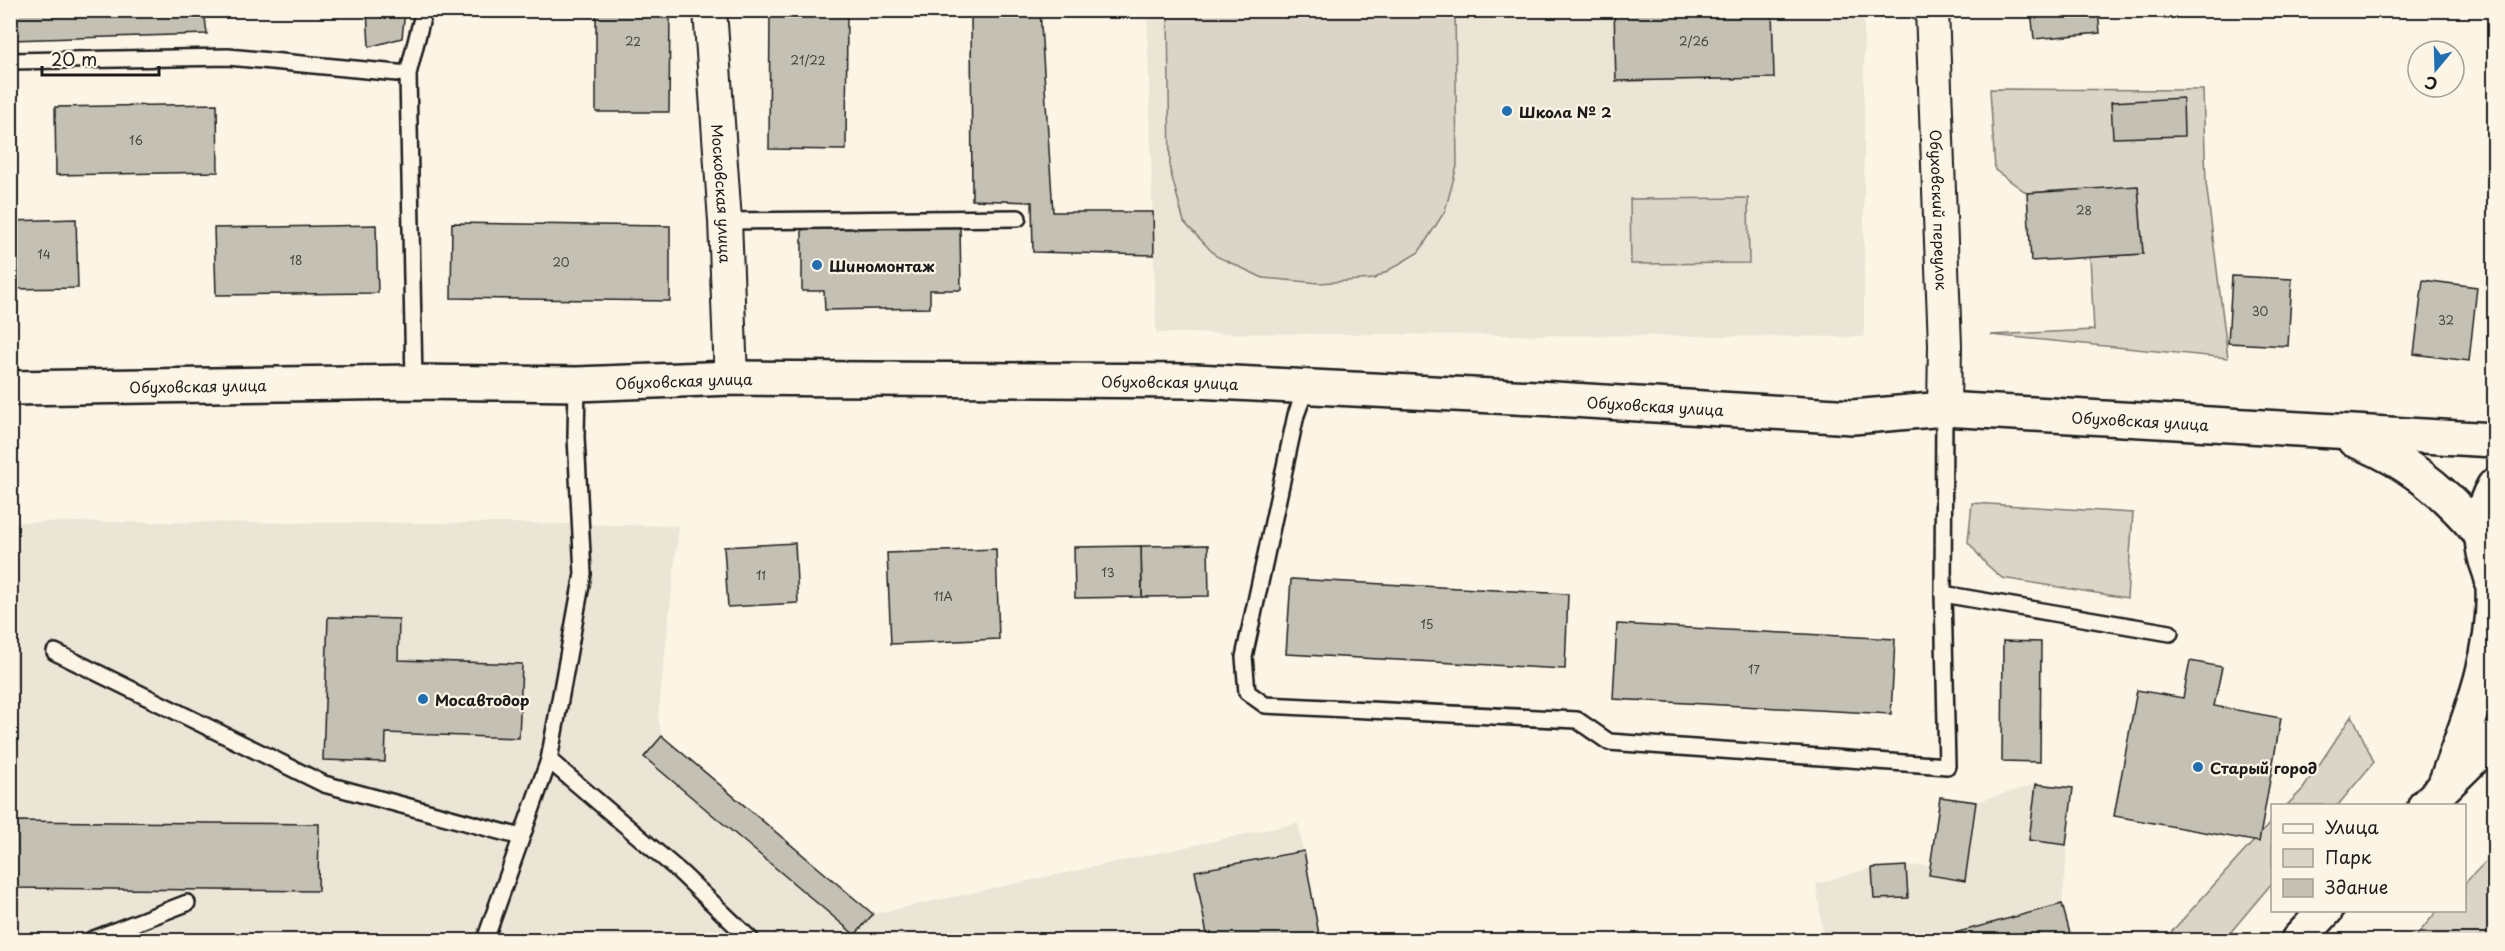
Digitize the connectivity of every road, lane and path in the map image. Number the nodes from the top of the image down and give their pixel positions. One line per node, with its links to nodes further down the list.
1 (424, 10): 5 (lane)
2 (710, 10): 7 (street, Московская улица)
3 (1932, 10): 13 (street, Обуховский переулок)
4 (10, 61): 5 (lane)
5 (408, 74): 9 (lane)
6 (1018, 218): 7 (lane)
7 (725, 221): 8 (street, Московская улица)
8 (731, 378): 10 (street, Обуховская улица); 11 (street, Обуховская улица)
9 (414, 382): 10 (street, Обуховская улица); 12 (street, Обуховская улица)
10 (578, 384): 23 (lane)
11 (1307, 385): 13 (street, Обуховская улица); 19 (lane)
12 (10, 388)
13 (1944, 409): 14 (street, Обуховская улица); 19 (lane)
14 (2327, 431): 15 (street); 17 (street)
15 (2494, 440)
16 (2494, 486): 17 (street)
17 (2481, 535): 18 (street)
18 (2494, 586): 24 (street)
19 (1943, 594): 20 (lane)
20 (2170, 633)
21 (55, 652): 25 (lane)
22 (2494, 738): 24 (street)
23 (549, 760): 25 (lane); 30 (lane)
24 (2435, 795)
25 (521, 837): 29 (lane)
26 (188, 903): 28 (lane)
27 (2324, 912): 31 (street)
28 (91, 940)
29 (485, 940)
30 (751, 940)
31 (2298, 940)

